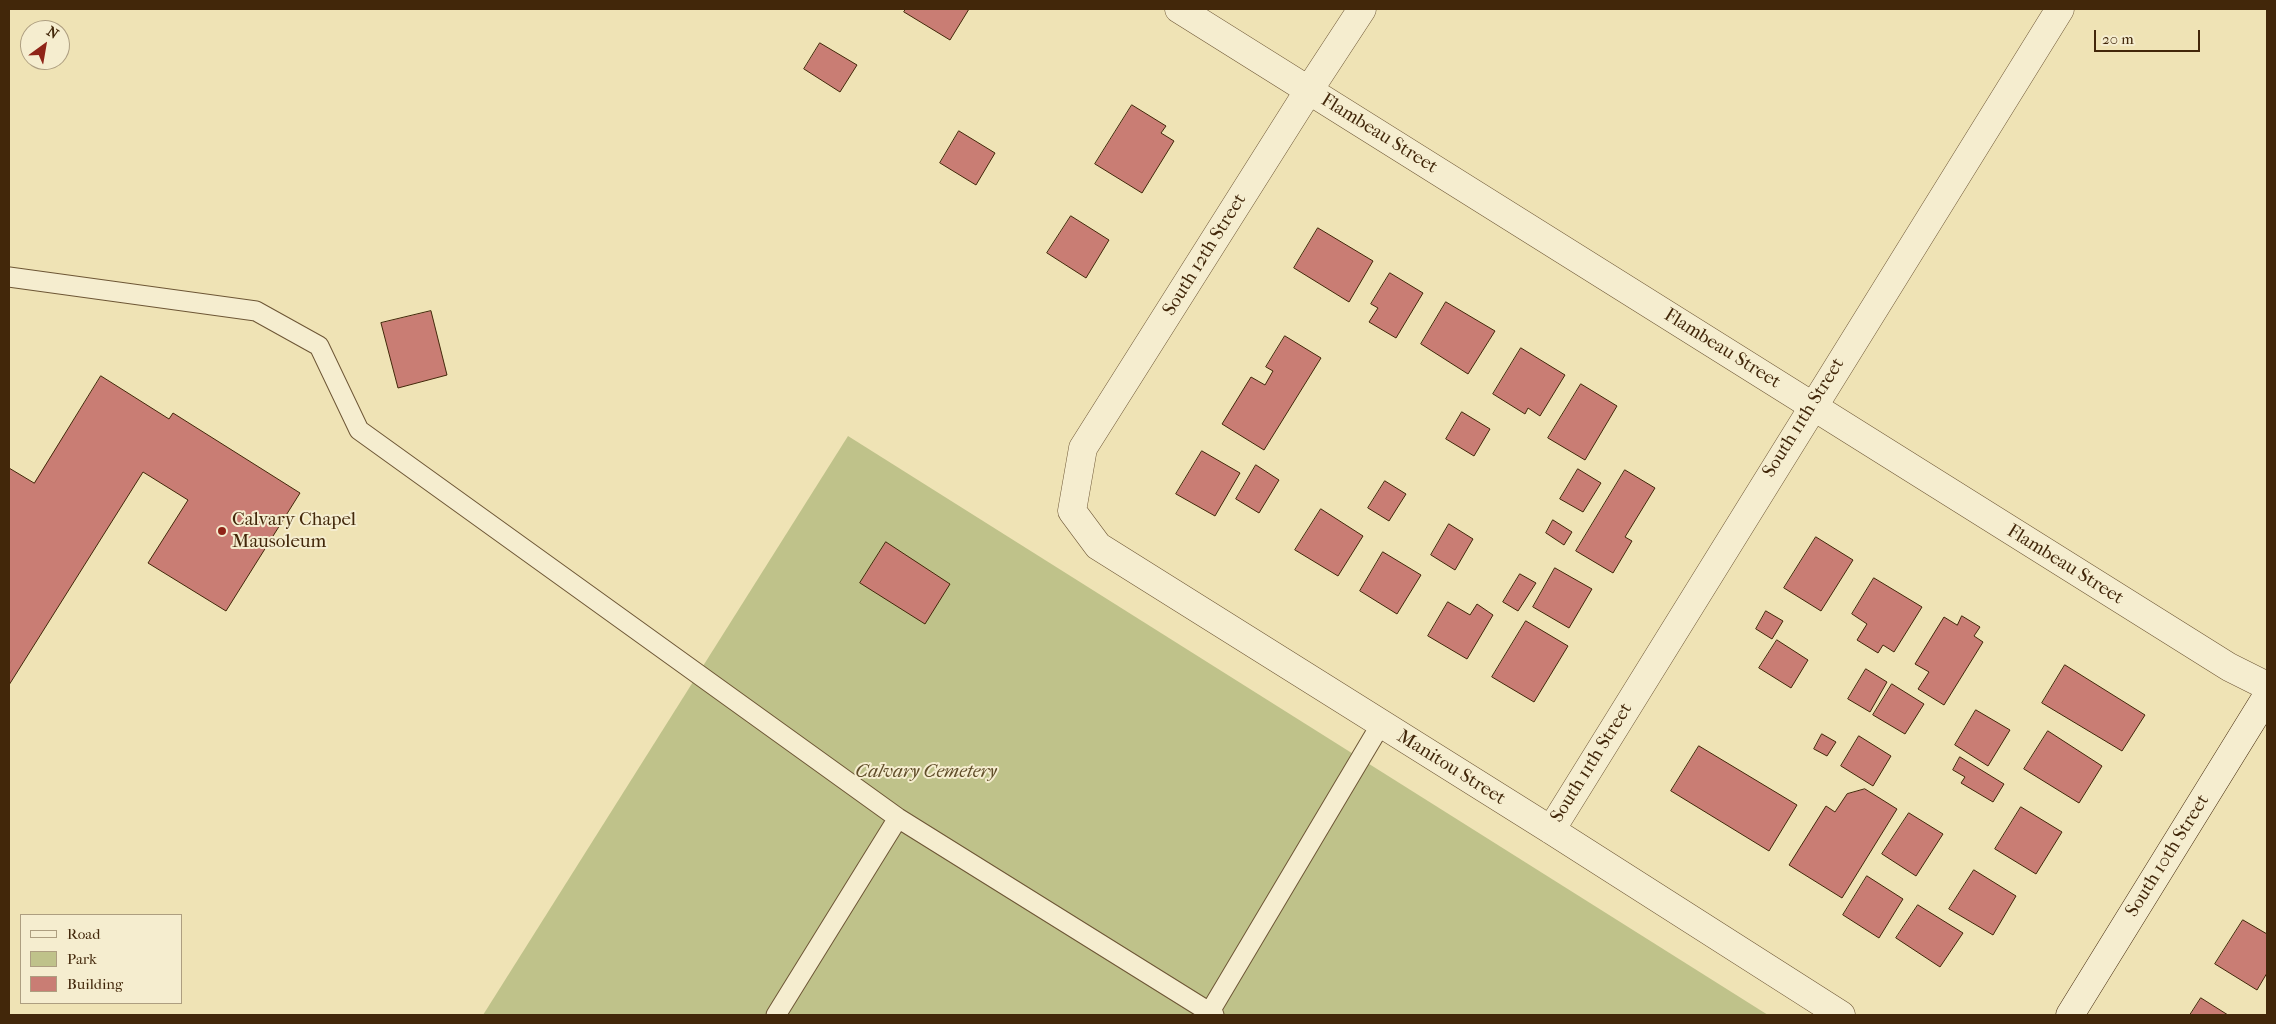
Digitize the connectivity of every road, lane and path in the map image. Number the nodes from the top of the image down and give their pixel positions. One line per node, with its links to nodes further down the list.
1 (1180, 9): 4 (street, Flambeau Street)
2 (1362, 9): 4 (street, South 12th Street)
3 (2060, 9): 6 (street, South 11th Street)
4 (1309, 90): 6 (street, Flambeau Street); 7 (street, South 12th Street)
5 (9, 277): 11 (lane)
6 (1812, 405): 8 (street, Flambeau Street); 12 (street, South 11th Street)
7 (1072, 511): 10 (street, Manitou Street)
8 (2267, 686)
9 (2267, 696): 16 (street, South 10th Street)
10 (1381, 724): 12 (street, Manitou Street); 13 (lane)
11 (898, 818): 13 (lane); 14 (lane)
12 (1551, 830): 15 (street, Manitou Street)
13 (1210, 1014)
14 (776, 1015)
15 (1840, 1015)
16 (2070, 1015)

